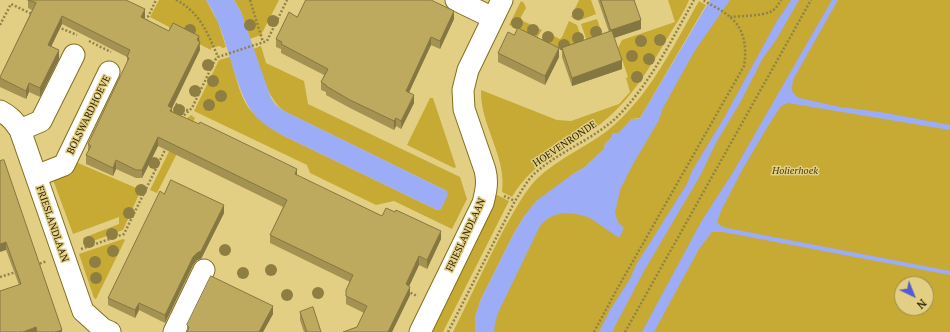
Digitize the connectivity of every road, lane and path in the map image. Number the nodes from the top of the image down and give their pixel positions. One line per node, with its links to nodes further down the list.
1 (12, 0): 11 (path)
2 (156, 0): 17 (path)
3 (176, 0): 20 (path)
4 (250, 0): 18 (path)
5 (287, 0): 18 (path)
6 (456, 0): 12 (street)
7 (694, 0): 39 (path, HOEVENRONDE)
8 (781, 0): 13 (path)
9 (811, 0): 41 (path)
10 (703, 1): 13 (path)
11 (11, 4): 14 (path); 16 (path)
12 (498, 9): 35 (street, FRIESLANDLAAN)
13 (729, 16): 40 (path)
14 (38, 17)
15 (52, 23): 19 (path)
16 (0, 25)
17 (144, 26)
18 (263, 42): 20 (path)
19 (74, 55): 26 (street)
20 (218, 57): 24 (path)
21 (108, 72): 28 (street, BOLSWARDHOEVE)
22 (169, 101): 24 (path)
23 (0, 111): 26 (street, FRIESLANDLAAN)
24 (189, 111): 25 (path)
25 (180, 119)
26 (20, 130): 28 (street, FRIESLANDLAAN)
27 (166, 147): 29 (path)
28 (36, 176): 29 (street, FRIESLANDLAAN)
29 (63, 255): 30 (path); 36 (street, FRIESLANDLAAN)
30 (35, 265)
31 (21, 270): 33 (path)
32 (204, 270): 37 (street)
33 (0, 277)
34 (406, 291): 35 (path)
35 (434, 304): 38 (street, FRIESLANDLAAN)
36 (110, 332)
37 (174, 332)
38 (420, 332)
39 (448, 332)
40 (594, 332)
41 (625, 332)

